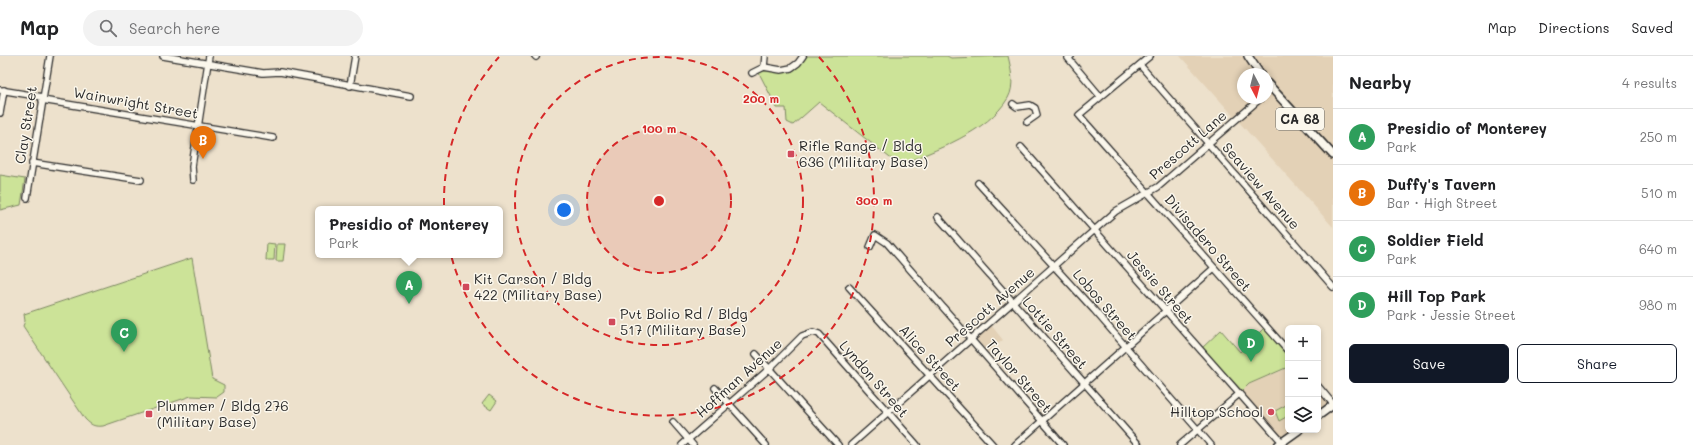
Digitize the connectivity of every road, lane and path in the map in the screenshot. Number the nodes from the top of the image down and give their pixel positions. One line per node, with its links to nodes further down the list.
1 (50, 56): 20 (street, Clay Street)
2 (163, 56): 10 (street)
3 (209, 56): 10 (street)
4 (355, 56): 15 (street)
5 (765, 56): 12 (street)
6 (803, 56): 12 (street)
7 (1071, 56): 19 (street)
8 (1150, 56): 11 (street)
9 (1248, 56): 13 (main road)
10 (208, 64): 15 (street); 25 (street)
11 (1140, 65): 19 (street); 27 (street, Seaview Avenue)
12 (764, 67): 14 (street)
13 (1256, 68)
14 (752, 72)
15 (350, 86): 18 (street)
16 (2, 90): 20 (street, Wainwright Street); 23 (street)
17 (1273, 92): 29 (main road, CA 68)
18 (411, 96)
19 (1100, 96): 34 (street, Divisadero Street)
20 (42, 99): 25 (street, Wainwright Street); 30 (street, Clay Street)
21 (1014, 104): 24 (street)
22 (1254, 104): 27 (street, Prescott Lane)
23 (0, 114)
24 (1027, 122)
25 (198, 126): 26 (street, Wainwright Street); 32 (street)
26 (273, 138)
27 (1207, 143): 34 (street, Prescott Lane); 42 (street, Seaview Avenue)
28 (1021, 147): 37 (street, Jessie Street)
29 (1333, 155)
30 (32, 163): 31 (street); 35 (street, Clay Street)
31 (141, 180)
32 (193, 180)
33 (978, 183): 39 (street, Lobos Street)
34 (1149, 194): 37 (street, Prescott Avenue); 40 (street, Divisadero Street)
35 (27, 198)
36 (938, 218): 43 (street, Lottie Street)
37 (1095, 230): 39 (street, Prescott Avenue); 44 (street, Jessie Street)
38 (870, 247): 46 (street, Taylor Street)
39 (1054, 266): 43 (street, Prescott Avenue); 47 (street, Lobos Street)
40 (1214, 268): 44 (street); 48 (street, Divisadero Street)
41 (849, 287): 51 (street, Alice Street)
42 (1333, 287)
43 (1012, 303): 46 (street, Prescott Avenue); 52 (street, Lottie Street)
44 (1166, 312): 47 (street); 55 (street, Jessie Street)
45 (813, 332): 50 (street, Hoffman Avenue); 58 (street, Lyndon Street)
46 (971, 339): 51 (street, Prescott Avenue); 60 (street, Taylor Street)
47 (1126, 348): 52 (street); 62 (street, Lobos Street)
48 (1285, 348)
49 (756, 354): 50 (street)
50 (769, 369): 56 (street, Hoffman Avenue); 69 (street)
51 (930, 375): 58 (street, Prescott Avenue); 72 (street, Alice Street)
52 (1084, 384): 60 (street); 75 (street, Lottie Street)
53 (715, 388): 56 (street)
54 (1321, 390): 57 (street)
55 (1239, 394): 62 (street); 65 (street, Jessie Street)
56 (729, 404): 64 (street, Hoffman Avenue); 68 (street)
57 (1333, 404): 59 (main road)
58 (888, 413): 70 (street, Prescott Avenue); 71 (street, Lyndon Street)
59 (1321, 414)
60 (1042, 421): 73 (street); 74 (street, Taylor Street)
61 (673, 422): 64 (street)
62 (1198, 429): 76 (street); 77 (street, Lobos Street)
63 (1295, 433): 65 (main road)
64 (688, 440): 66 (street, Hoffman Avenue); 67 (street)
65 (1280, 444)
66 (682, 445)
67 (693, 445)
68 (766, 445)
69 (838, 445)
70 (851, 445)
71 (916, 445)
72 (993, 445)
73 (1015, 445)
74 (1064, 445)
75 (1139, 445)
76 (1180, 445)
77 (1211, 445)

